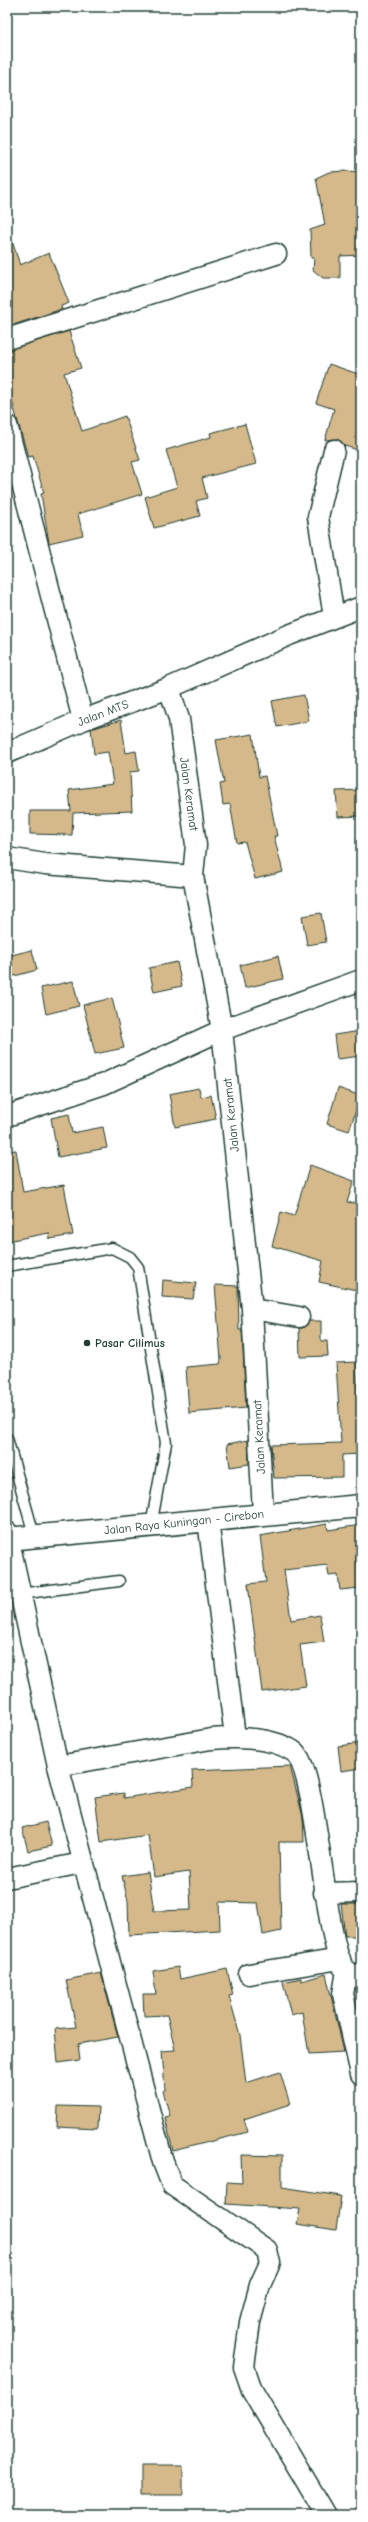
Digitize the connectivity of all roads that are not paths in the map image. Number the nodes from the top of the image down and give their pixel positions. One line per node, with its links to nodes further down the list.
1 (276, 254): 2 (street)
2 (7, 339)
3 (7, 425): 8 (street)
4 (334, 450): 6 (street)
5 (361, 607): 6 (street, Jalan MTS)
6 (334, 617): 7 (street, Jalan MTS)
7 (169, 688): 8 (street, Jalan MTS); 11 (street, Jalan Keramat)
8 (83, 720): 9 (street, Jalan MTS)
9 (7, 753)
10 (7, 858): 11 (street)
11 (193, 876): 13 (street, Jalan Keramat)
12 (361, 980): 13 (street)
13 (222, 1030): 14 (street); 16 (street, Jalan Keramat)
14 (7, 1116)
15 (7, 1266): 22 (lane)
16 (252, 1309): 17 (street); 20 (street, Jalan Keramat)
17 (299, 1317)
18 (7, 1438): 23 (lane)
19 (361, 1506): 20 (highway, Jalan Raya Kuningan - Cirebon)
20 (263, 1513): 21 (highway, Jalan Raya Kuningan - Cirebon)
21 (208, 1520): 22 (highway, Jalan Raya Kuningan - Cirebon); 27 (street)
22 (151, 1526): 23 (highway, Jalan Raya Kuningan - Cirebon)
23 (34, 1536): 24 (highway, Jalan Raya Kuningan - Cirebon)
24 (8, 1537): 26 (street)
25 (119, 1581): 26 (lane)
26 (20, 1594): 28 (street)
27 (235, 1737): 28 (street); 32 (street)
28 (58, 1766): 29 (street)
29 (82, 1863): 30 (street); 36 (street)
30 (7, 1878)
31 (361, 1892): 32 (street)
32 (324, 1893): 33 (street)
33 (349, 1969): 34 (street); 35 (street)
34 (249, 1974)
35 (361, 2074)
36 (326, 2515)

